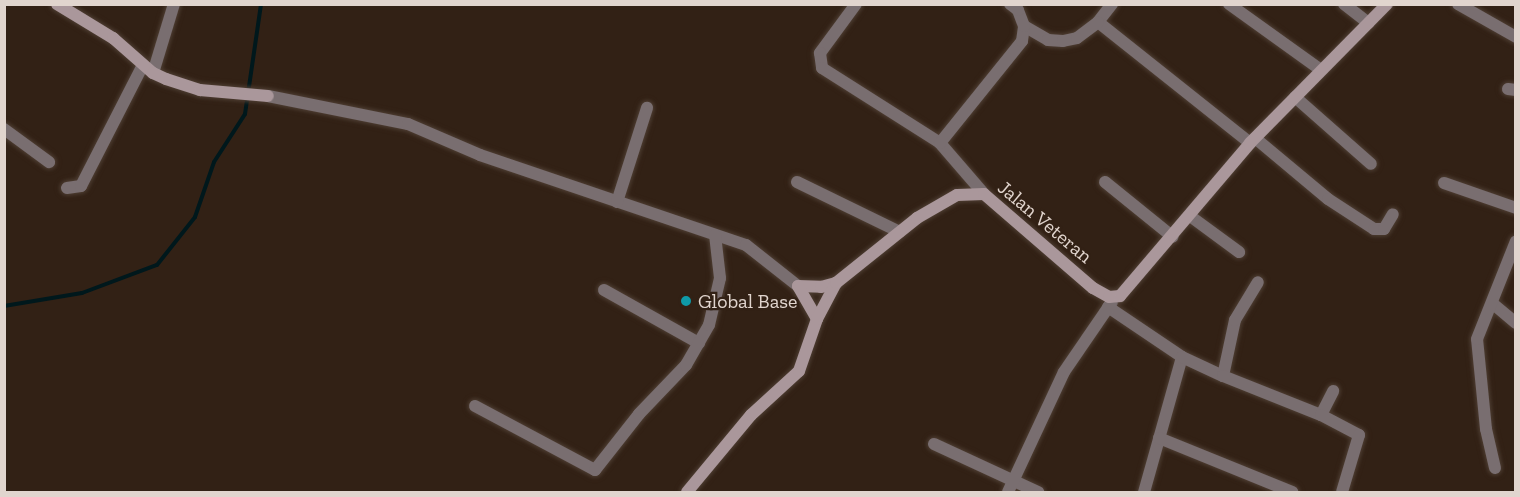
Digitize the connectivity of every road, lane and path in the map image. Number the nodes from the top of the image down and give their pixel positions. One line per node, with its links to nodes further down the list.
1 (57, 4): 14 (street)
2 (174, 4): 14 (street)
3 (856, 4): 20 (street)
4 (1010, 4): 12 (street)
5 (1112, 4): 10 (street)
6 (1230, 4): 15 (street)
7 (1344, 4): 11 (street)
8 (1387, 4): 11 (street)
9 (1458, 4): 13 (street)
10 (1098, 22): 12 (street); 19 (street)
11 (1368, 23): 15 (street)
12 (1024, 26): 20 (street)
13 (1515, 37)
14 (148, 69): 26 (street); 28 (street)
15 (1321, 70): 16 (street)
16 (1295, 97): 19 (street); 22 (street)
17 (647, 108): 28 (street)
18 (4, 129): 21 (street)
19 (1256, 142): 30 (street); 31 (street)
20 (940, 143): 27 (street)
21 (49, 162)
22 (1371, 164)
23 (797, 182): 32 (street)
24 (1105, 182): 34 (street)
25 (1444, 183): 29 (street)
26 (66, 188)
27 (984, 194): 32 (street, Jalan Veteran); 41 (street, Jalan Veteran)
28 (617, 202): 33 (street)
29 (1515, 208)
30 (1393, 214)
31 (1190, 216): 34 (street); 36 (street)
32 (900, 232): 38 (street, Jalan Veteran)
33 (715, 235): 39 (street); 45 (street)
34 (1173, 237): 41 (street)
35 (1515, 241): 42 (street)
36 (1239, 252)
37 (1258, 282): 47 (street)
38 (836, 283): 39 (street); 43 (street, Jalan Veteran)
39 (798, 286): 43 (street)
40 (604, 290): 45 (street)
41 (1111, 302): 46 (street); 54 (street)
42 (1492, 303): 44 (street); 53 (street)
43 (817, 319): 55 (street, Jalan Veteran)
44 (1515, 323)
45 (699, 343): 49 (street)
46 (1182, 357): 47 (street); 51 (street)
47 (1223, 376): 50 (street)
48 (1333, 391): 50 (street)
49 (475, 406)
50 (1321, 415): 59 (street)
51 (1159, 438): 57 (street); 58 (street)
52 (934, 444): 54 (street)
53 (1495, 468)
54 (1011, 487): 56 (street)
55 (692, 490)
56 (1038, 492)
57 (1144, 492)
58 (1292, 492)
59 (1342, 492)

